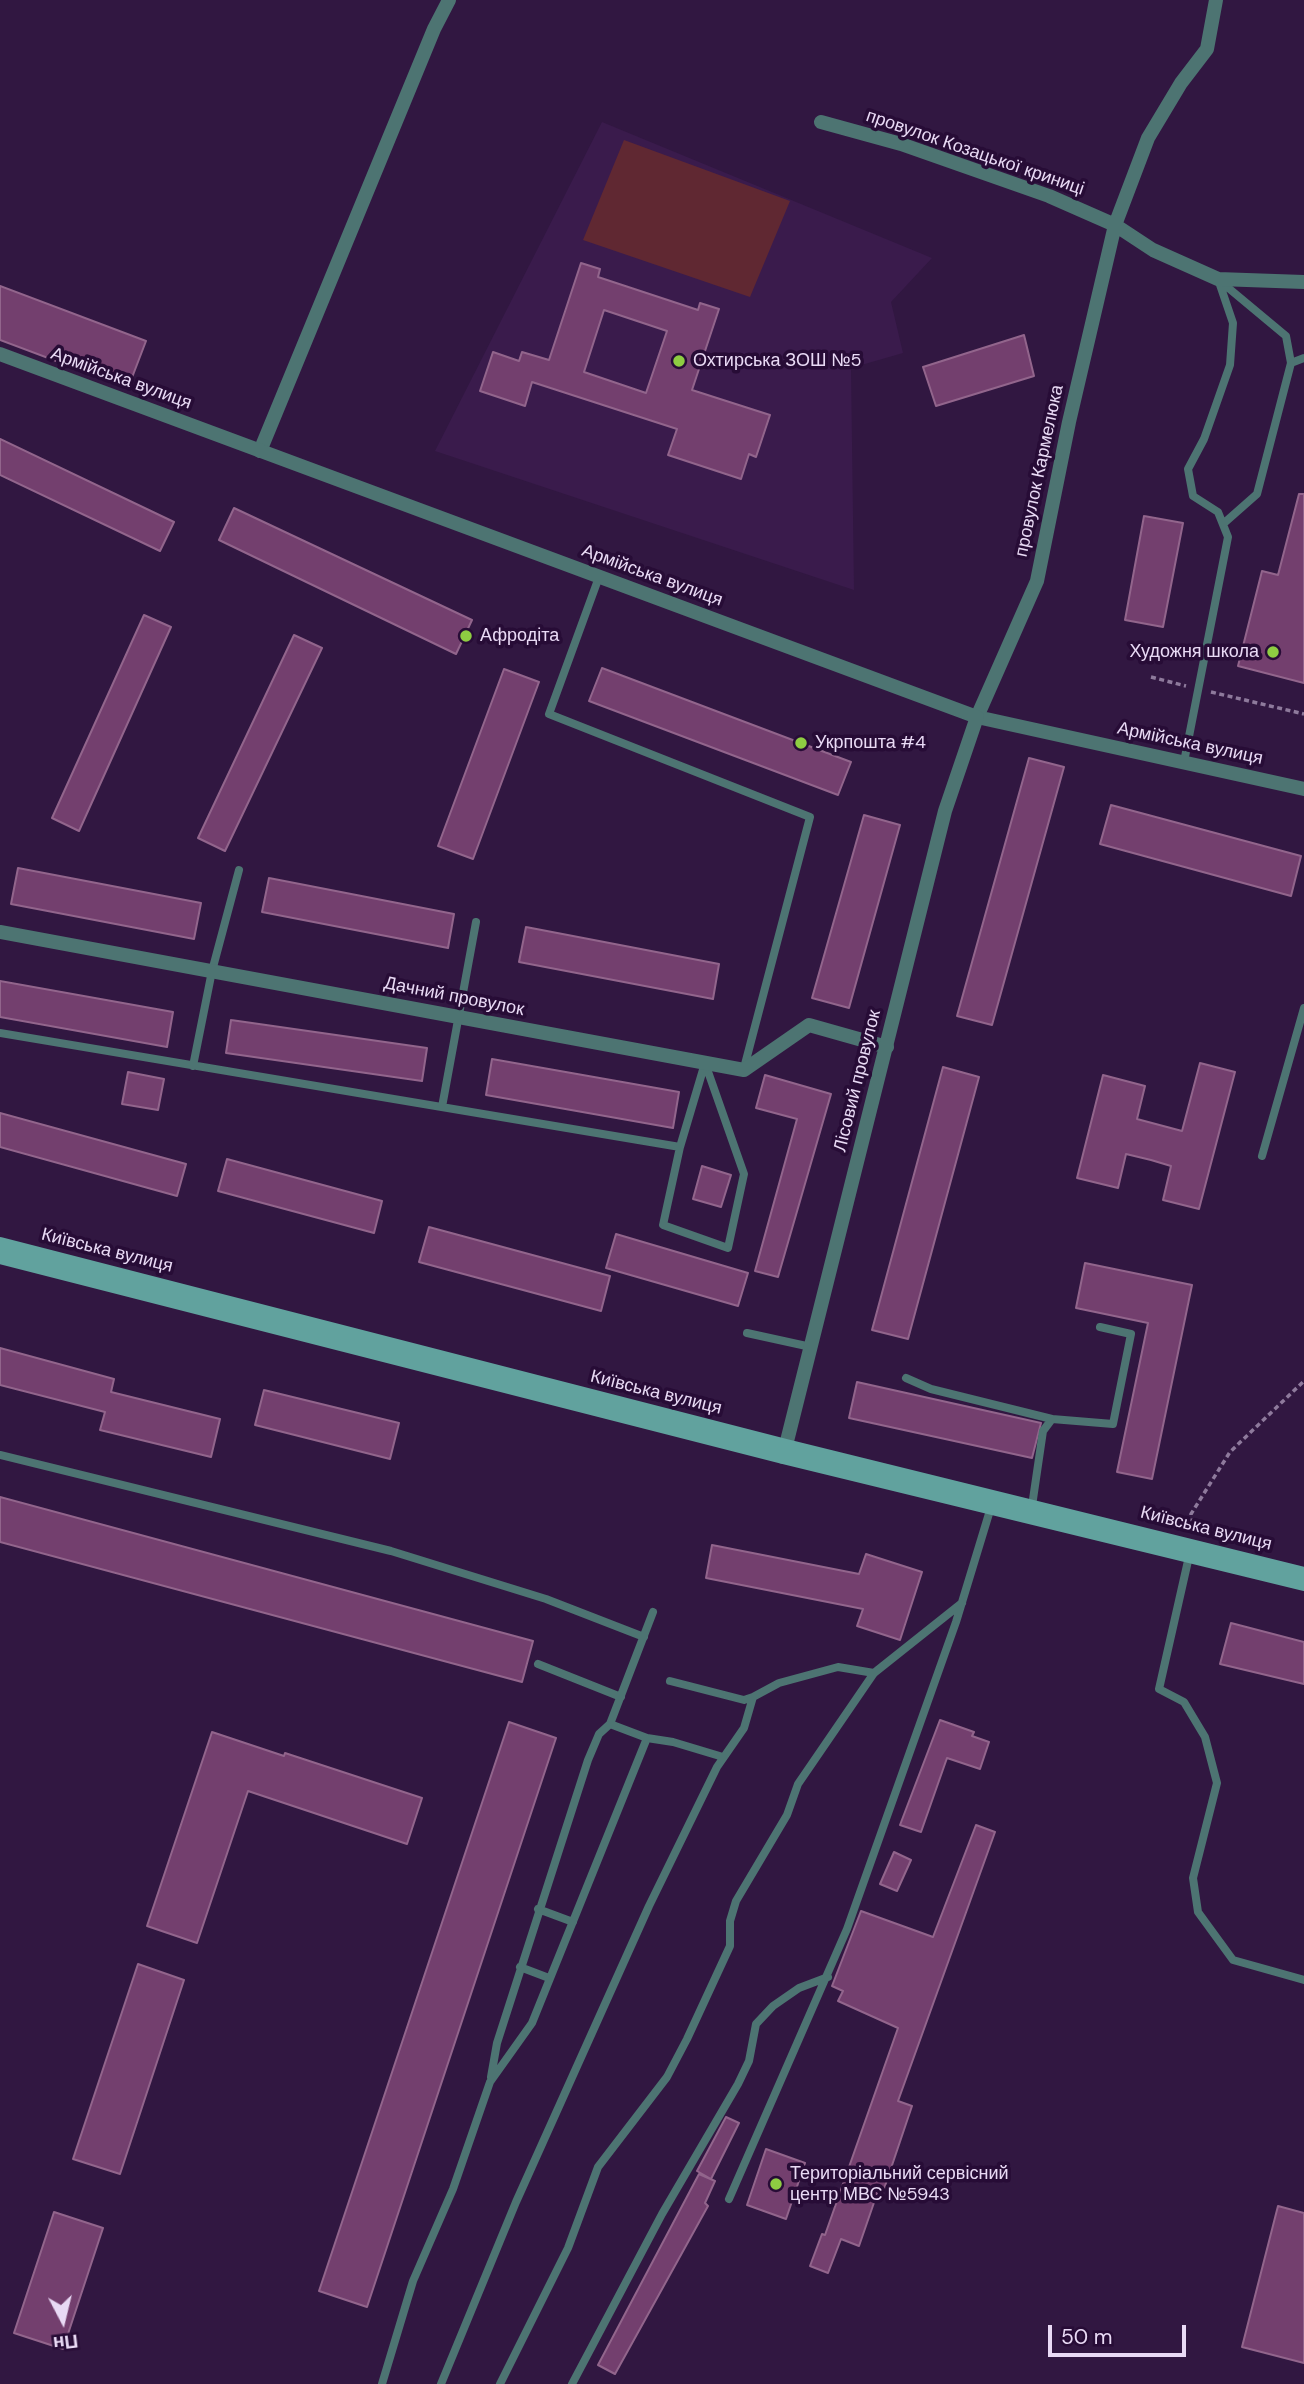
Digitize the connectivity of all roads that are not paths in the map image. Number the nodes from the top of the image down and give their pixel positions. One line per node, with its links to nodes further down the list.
1 (449, 0): 10 (street)
2 (1216, 0): 4 (street)
3 (821, 122): 4 (street, провулок Козацької криниці)
4 (1115, 225): 5 (street, провулок Козацької криниці); 13 (street, провулок Кармелюка)
5 (1218, 279): 6 (street); 9 (lane); 11 (lane)
6 (1304, 282)
7 (0, 354): 10 (street, Армійська вулиця)
8 (1304, 359): 9 (lane)
9 (1291, 363): 11 (lane)
10 (260, 451): 12 (street, Армійська вулиця)
11 (1223, 524): 14 (lane)
12 (599, 577): 13 (street, Армійська вулиця); 26 (lane)
13 (977, 717): 14 (street, Армійська вулиця); 23 (street, Лісовий провулок)
14 (1184, 762): 15 (street, Армійська вулиця)
15 (1304, 789)
16 (239, 870): 19 (lane)
17 (475, 922): 21 (lane)
18 (0, 932): 19 (street, Дачний провулок)
19 (212, 971): 21 (street, Дачний провулок); 25 (lane)
20 (1304, 1008): 29 (lane)
21 (459, 1017): 24 (street, Дачний провулок); 27 (lane)
22 (0, 1033): 25 (lane)
23 (887, 1047): 26 (street); 34 (street, Лісовий провулок)
24 (705, 1063): 26 (street, Дачний провулок); 28 (lane); 28 (lane)
25 (193, 1066): 27 (lane)
26 (744, 1070)
27 (442, 1107): 28 (lane)
28 (680, 1147)
29 (1262, 1156)
30 (0, 1244): 37 (main road, Київська вулиця)
31 (0, 1257): 37 (main road, Київська вулиця)
32 (1100, 1327): 36 (lane)
33 (747, 1332): 34 (lane)
34 (811, 1347): 37 (street, Лісовий провулок)
35 (906, 1378): 36 (lane)
36 (1052, 1419): 39 (lane)
37 (784, 1451): 39 (main road, Київська вулиця); 40 (main road, Київська вулиця)
38 (0, 1455): 46 (lane)
39 (1032, 1506): 41 (main road, Київська вулиця)
40 (991, 1507): 41 (main road, Київська вулиця); 44 (lane)
41 (1190, 1550): 42 (main road, Київська вулиця); 43 (main road, Київська вулиця); 60 (lane)
42 (1304, 1574)
43 (1304, 1584)
44 (962, 1602): 48 (lane); 58 (lane)
45 (653, 1612): 46 (lane)
46 (643, 1637): 50 (lane)
47 (538, 1664): 50 (lane)
48 (874, 1673): 51 (lane); 65 (lane)
49 (670, 1682): 51 (lane)
50 (621, 1697): 52 (lane)
51 (753, 1697): 54 (lane)
52 (610, 1724): 53 (lane); 55 (lane)
53 (648, 1738): 54 (lane); 56 (lane)
54 (723, 1757): 64 (lane)
55 (538, 1909): 56 (lane); 57 (lane)
56 (573, 1922): 59 (lane)
57 (520, 1967): 59 (lane); 61 (lane)
58 (828, 1977): 62 (lane); 66 (lane)
59 (549, 1978): 61 (lane)
60 (1304, 1980)
61 (490, 2082): 63 (lane)
62 (729, 2199)
63 (382, 2384)
64 (441, 2384)
65 (500, 2384)
66 (572, 2384)

